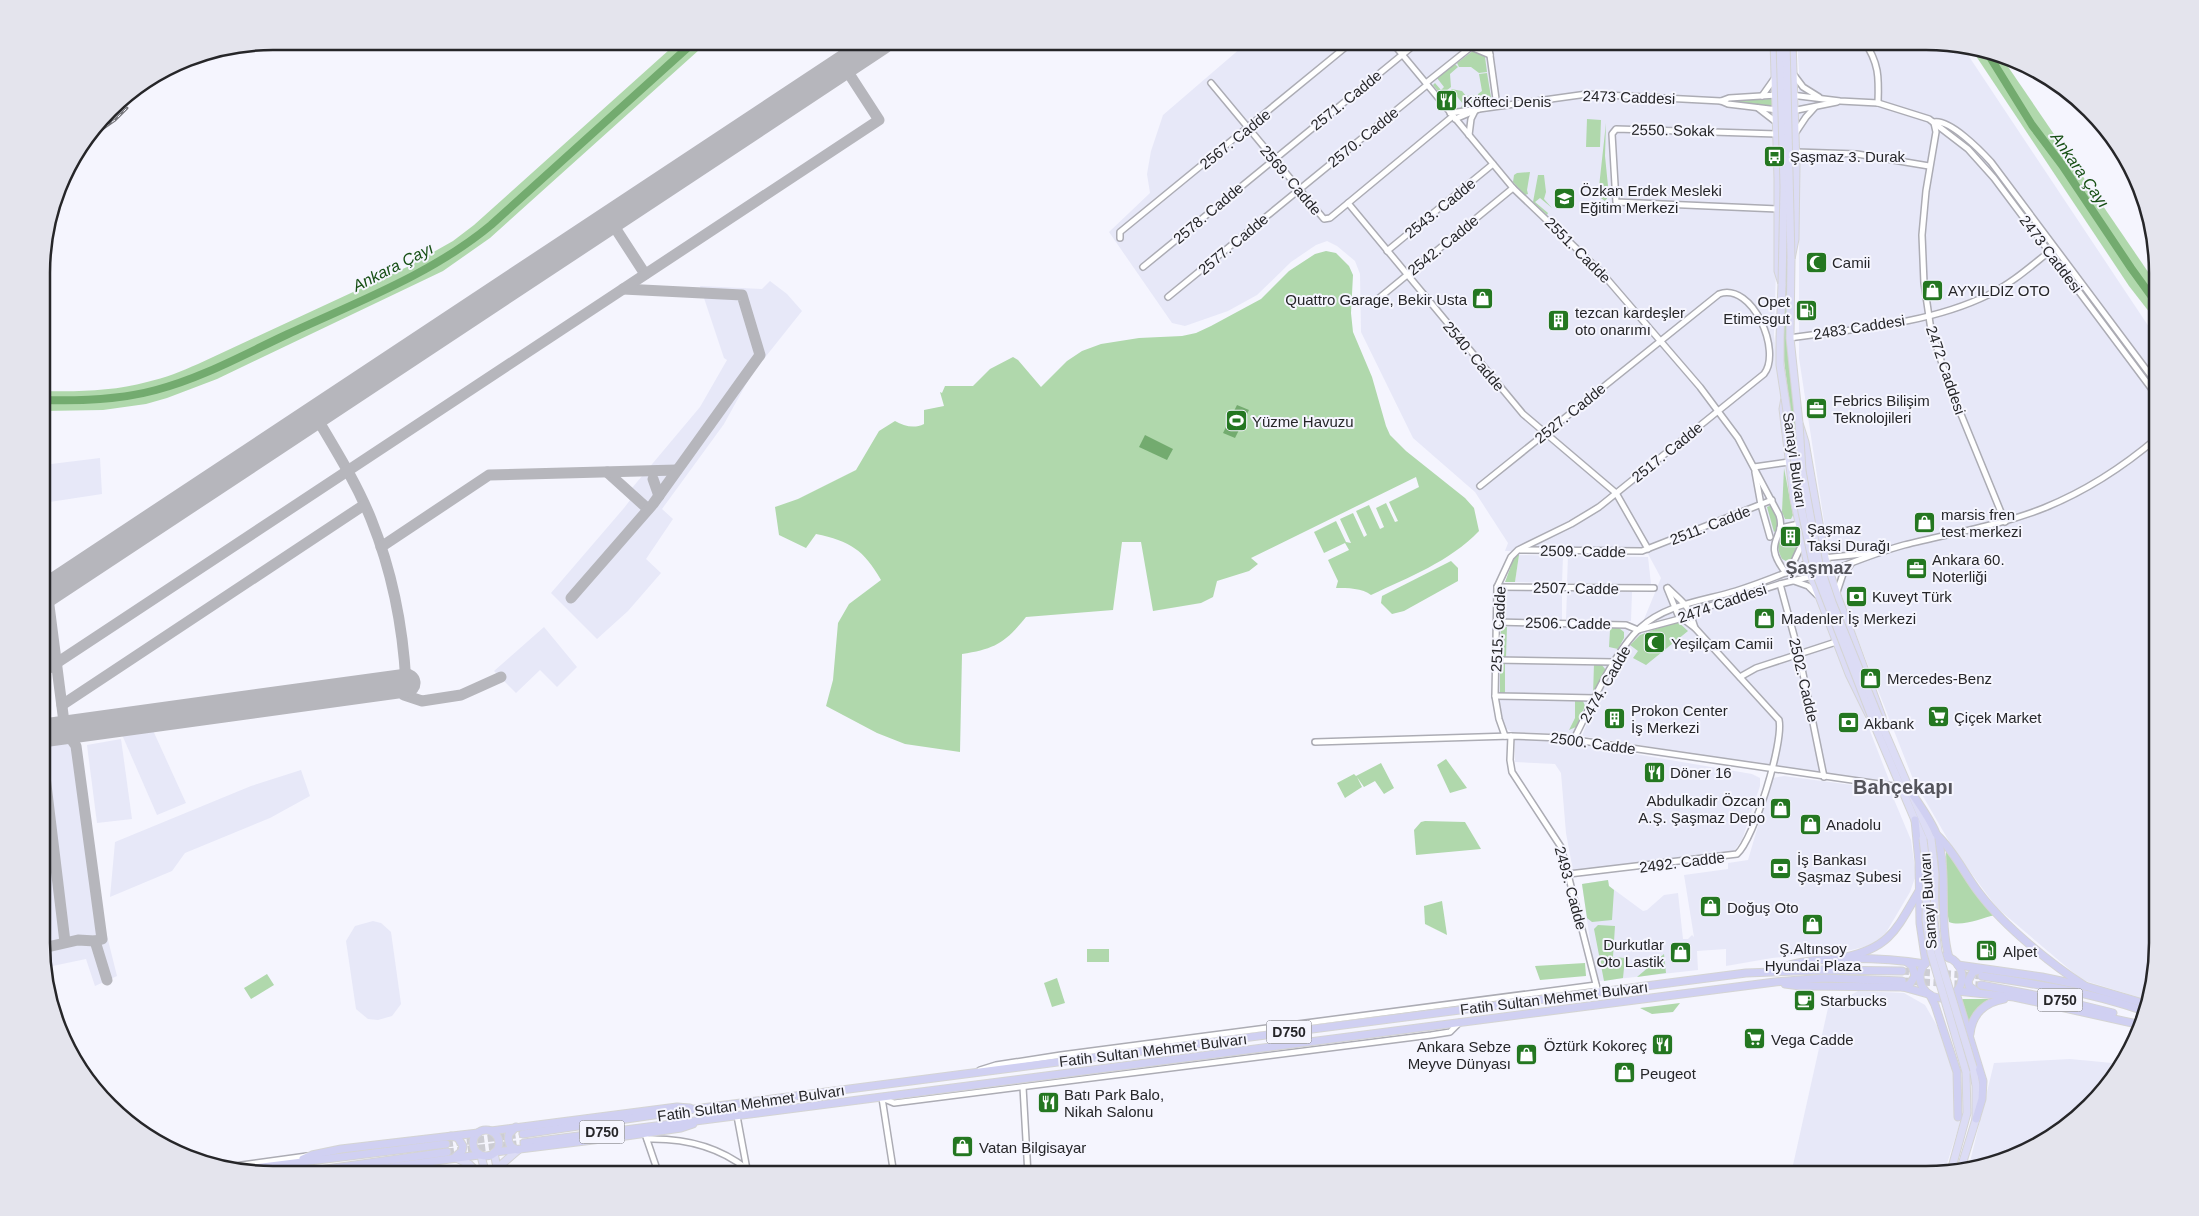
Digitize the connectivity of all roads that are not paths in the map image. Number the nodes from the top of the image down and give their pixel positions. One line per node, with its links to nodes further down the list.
1 (1342, 50): 34 (street, 2567. Cadde)
2 (1398, 50): 12 (street, 2551. Cadde)
3 (1408, 50): 12 (street, 2571. Cadde)
4 (1467, 50): 17 (street, 2570. Cadde)
5 (1478, 50): 13 (street, 2570. Cadde)
6 (1489, 50): 13 (street)
7 (1774, 50): 15 (main road)
8 (1780, 50): 53 (main road, Sanayi Bulvarı, bridge)
9 (1786, 50): 50 (main road, Sanayi Bulvarı, bridge)
10 (1792, 50): 14 (main road)
11 (1870, 50): 24 (street)
12 (1402, 55): 17 (street, 2551. Cadde); 39 (street, 2571. Cadde)
13 (1490, 55): 25 (street)
14 (1793, 74): 15 (main road); 19 (main road); 21 (street)
15 (1774, 77): 18 (main road); 20 (street)
16 (1211, 83): 34 (street, 2569. Cadde)
17 (1426, 84): 31 (street, 2551. Cadde); 43 (street, 2570. Cadde)
18 (1775, 95): 19 (street, 2473 Caddesi); 20 (street, 2473 Caddesi); 29 (main road)
19 (1794, 95): 21 (street, 2473 Caddesi); 30 (main road)
20 (1762, 96): 22 (street, 2473 Caddesi)
21 (1822, 98): 23 (street, 2473 Caddesi)
22 (1721, 101): 25 (street, 2473 Caddesi); 26 (street, 2473 Caddesi)
23 (1840, 101): 24 (street, 2473 Caddesi); 27 (street, 2473 Caddesi)
24 (1878, 103): 33 (street, 2473 Caddesi)
25 (1497, 106): 28 (street, 2473 Caddesi)
26 (1755, 106): 29 (street, 2473 Caddesi); 32 (street)
27 (1816, 107): 30 (street, 2473 Caddesi); 35 (street)
28 (1477, 110): 31 (street, 2473 Caddesi); 37 (street)
29 (1776, 110): 30 (street, 2473 Caddesi); 32 (main road)
30 (1795, 110): 35 (main road)
31 (1453, 116): 37 (street, 2551. Cadde); 44 (street, 2569. Cadde)
32 (1776, 122): 36 (main road)
33 (1934, 122): 41 (street, 2472 Caddesi); 47 (street, 2473 Caddesi); 49 (street, 2473 Caddesi)
34 (1248, 128): 39 (street, 2569. Cadde); 46 (street, 2567. Cadde)
35 (1796, 133): 36 (main road); 38 (main road)
36 (1776, 134): 45 (main road); 45 (street, 2550. Sokak)
37 (1469, 136): 40 (street, 2551. Cadde)
38 (1796, 152): 41 (street); 50 (main road)
39 (1273, 159): 43 (street, 2569. Cadde); 51 (street, 2578. Cadde)
40 (1493, 164): 42 (street, 2551. Cadde); 48 (street, 2543. Cadde)
41 (1929, 166): 56 (street, 2472 Caddesi)
42 (1513, 188): 52 (street, 2542. Cadde); 59 (street, 2551. Cadde)
43 (1298, 190): 44 (street, 2569. Cadde); 54 (street, 2577. Cadde)
44 (1348, 203): 48 (street, 2540. Cadde)
45 (1778, 209): 53 (main road)
46 (1120, 238)
47 (2055, 247): 49 (street, 2483 Caddesi); 60 (street, 2473 Caddesi)
48 (1387, 251): 52 (street, 2540. Cadde)
49 (2049, 252): 56 (street, 2483 Caddesi); 61 (street, 2473 Caddesi)
50 (1791, 259): 58 (main road, Sanayi Bulvarı)
51 (1143, 267)
52 (1407, 275): 55 (street, 2542. Cadde); 65 (street, 2540. Cadde)
53 (1782, 284): 62 (main road, Sanayi Bulvarı)
54 (1168, 297)
55 (1373, 303)
56 (1928, 315): 58 (street, 2483 Caddesi); 73 (street, 2472 Caddesi)
57 (1766, 333): 59 (street, 2527. Cadde); 63 (street, 2517. Cadde)
58 (1790, 338): 64 (main road, Sanayi Bulvarı)
59 (1660, 341): 63 (street, 2551. Cadde); 65 (street, 2527. Cadde)
60 (2149, 373)
61 (2149, 385)
62 (1786, 398): 67 (main road); 108 (main road, Sanayi Bulvarı, bridge)
63 (1718, 412): 68 (street, 2551. Cadde); 70 (street, 2517. Cadde)
64 (1798, 423): 77 (main road); 108 (main road, Sanayi Bulvarı, bridge)
65 (1545, 433): 69 (street, 2527. Cadde); 70 (street, 2540. Cadde)
66 (2149, 444): 73 (street, 2474 Caddesi)
67 (1789, 462): 68 (street); 74 (main road)
68 (1754, 467): 71 (street, 2551. Cadde); 72 (street)
69 (1480, 486)
70 (1616, 493): 79 (street); 80 (street)
71 (1772, 500): 72 (street, 2511. Cadde); 75 (street, 2551. Cadde)
72 (1761, 505): 76 (street); 79 (street, 2511. Cadde)
73 (2005, 522): 81 (street, 2474 Caddesi)
74 (1799, 524): 75 (street); 78 (main road)
75 (1780, 528): 85 (street)
76 (1770, 537)
77 (1820, 537): 78 (main road); 82 (main road)
78 (1803, 544): 84 (main road); 85 (street)
79 (1648, 549): 80 (street, 2509. Cadde)
80 (1518, 550): 90 (street, 2515. Cadde)
81 (1882, 552): 82 (street, 2474 Caddesi); 83 (street, 2474 Caddesi)
82 (1825, 558): 84 (street, 2474 Caddesi); 86 (main road)
83 (1852, 563): 86 (street, 2474 Caddesi); 92 (street)
84 (1807, 564): 85 (street, 2474 Caddesi); 87 (main road)
85 (1787, 572): 94 (street, 2474 Caddesi)
86 (1829, 572): 87 (street, 2474 Caddesi); 92 (main road)
87 (1811, 577): 88 (street, 2474 Caddesi); 93 (main road)
88 (1791, 581): 89 (street, 2474 Caddesi); 93 (street)
89 (1780, 584): 96 (street, 2474 Caddesi); 102 (street, 2502. Cadde)
90 (1497, 587): 91 (street, 2507. Cadde); 98 (street, 2515. Cadde)
91 (1654, 588)
92 (1836, 595): 93 (main road); 108 (main road)
93 (1818, 598): 101 (main road)
94 (1686, 604): 95 (street, 2474 Caddesi); 95 (street); 96 (street)
95 (1675, 607): 97 (street); 100 (street, 2474 Caddesi)
96 (1691, 612): 97 (street, 2474 Caddesi); 99 (street)
97 (1681, 618): 99 (street, 2492. Cadde); 100 (street, 2474 Caddesi)
98 (1496, 622): 100 (street, 2506. Cadde); 103 (street, 2515. Cadde)
99 (1695, 628): 105 (street, 2492. Cadde)
100 (1638, 630): 104 (street, 2474. Cadde)
101 (1836, 642): 102 (street); 108 (main road)
102 (1799, 654): 105 (street); 114 (street, 2502. Cadde)
103 (1495, 660): 104 (street); 106 (street, 2515. Cadde)
104 (1614, 662): 107 (street, 2474. Cadde)
105 (1740, 677): 113 (street, 2492. Cadde)
106 (1495, 696): 107 (street); 109 (street, 2515. Cadde)
107 (1595, 698): 111 (street, 2474. Cadde)
108 (1879, 728): 115 (main road, Sanayi Bulvarı); 117 (main road, Sanayi Bulvarı)
109 (1505, 736): 110 (street, 2500. Cadde); 112 (street, 2500. Cadde)
110 (1512, 736): 111 (street, 2500. Cadde); 118 (street, 2493. Cadde)
111 (1574, 739): 113 (street, 2500. Cadde)
112 (1315, 742)
113 (1771, 770): 114 (street, 2500. Cadde); 118 (street, 2492. Cadde)
114 (1824, 777): 115 (street, 2500. Cadde)
115 (1900, 787): 116 (main road, Sanayi Bulvarı)
116 (1915, 820): 117 (main road, Sanayi Bulvarı); 119 (highway)
117 (1930, 838): 120 (highway); 130 (main road, Sanayi Bulvarı, bridge); 134 (highway)
118 (1569, 874): 135 (street, 2493. Cadde)
119 (1919, 890): 121 (highway); 123 (highway)
120 (1944, 938): 121 (highway); 122 (highway)
121 (1922, 942): 125 (highway)
122 (1949, 958): 125 (highway); 126 (highway)
123 (1834, 960): 124 (highway, D750); 127 (highway, D750)
124 (1904, 961): 125 (highway, D750); 132 (highway)
125 (1925, 964): 137 (highway)
126 (1958, 965): 128 (highway, D750); 136 (highway)
127 (1774, 970): 129 (highway, Fatih Sultan Mehmet Bulvarı / D750); 135 (highway, Fatih Sultan Mehmet Bulvarı / D750)
128 (1988, 970): 134 (highway, D750); 138 (highway)
129 (1902, 971)
130 (1940, 974): 151 (main road, bridge); 155 (main road, bridge)
131 (1982, 976): 142 (highway, D750)
132 (1902, 984): 137 (highway, Fatih Sultan Mehmet Bulvarı); 145 (highway, Fatih Sultan Mehmet Bulvarı / D750)
133 (1981, 985): 143 (highway, D750)
134 (2085, 986): 140 (highway, D750)
135 (1597, 989): 152 (highway, Fatih Sultan Mehmet Bulvarı / D750)
136 (1956, 992): 137 (highway); 138 (highway); 146 (highway)
137 (1929, 994): 154 (highway)
138 (1985, 994): 139 (highway)
139 (2014, 997): 144 (highway); 146 (highway)
140 (2125, 998): 141 (highway); 142 (highway, D750)
141 (2141, 1002)
142 (2139, 1009)
143 (2134, 1022)
144 (2134, 1022)
145 (1460, 1023): 147 (highway, Fatih Sultan Mehmet Bulvarı / D750); 148 (street)
146 (1970, 1037): 155 (highway)
147 (1031, 1078): 148 (street); 150 (highway, Fatih Sultan Mehmet Bulvarı / D750)
148 (1062, 1082): 149 (street)
149 (1023, 1087): 150 (street); 184 (street)
150 (882, 1098): 153 (highway, Fatih Sultan Mehmet Bulvarı / D750); 183 (street)
151 (1968, 1098): 154 (main road); 172 (main road)
152 (702, 1108): 157 (highway); 160 (highway, Fatih Sultan Mehmet Bulvarı / D750)
153 (737, 1116): 156 (highway, Fatih Sultan Mehmet Bulvarı / D750); 182 (street)
154 (1958, 1117)
155 (1976, 1119): 170 (main road)
156 (704, 1120): 161 (highway); 163 (highway, Fatih Sultan Mehmet Bulvarı / D750)
157 (516, 1127): 158 (highway); 164 (highway)
158 (490, 1131): 159 (highway); 165 (highway)
159 (478, 1133): 162 (highway); 167 (highway)
160 (523, 1134)
161 (646, 1136): 164 (highway); 180 (street); 181 (street)
162 (446, 1140): 166 (highway); 168 (highway); 169 (highway)
163 (524, 1143)
164 (518, 1150): 165 (highway); 179 (main road)
165 (495, 1153): 167 (highway); 178 (main road)
166 (312, 1155): 169 (highway); 171 (street)
167 (480, 1155): 168 (highway); 177 (main road)
168 (451, 1156): 174 (highway); 175 (highway); 176 (main road)
169 (296, 1162): 173 (highway)
170 (1963, 1163)
171 (246, 1164)
172 (1953, 1164)
173 (267, 1166)
174 (366, 1166)
175 (389, 1166)
176 (471, 1166)
177 (483, 1166)
178 (497, 1166)
179 (501, 1166)
180 (656, 1166)
181 (742, 1166)
182 (747, 1166)
183 (893, 1166)
184 (1028, 1166)

